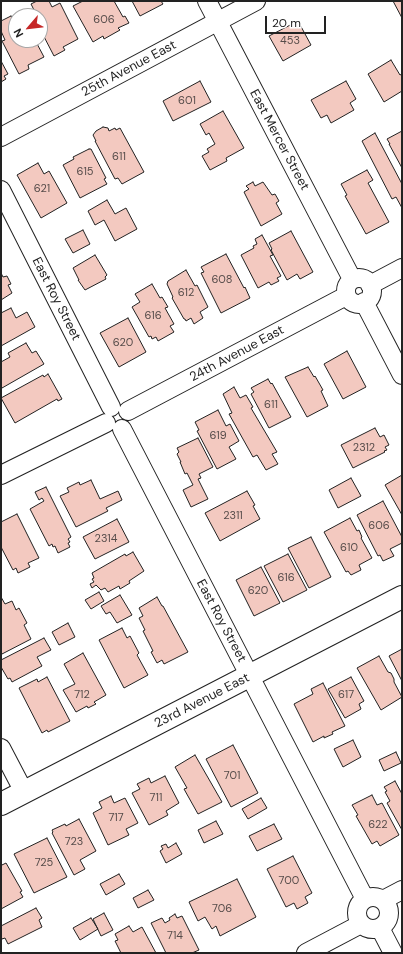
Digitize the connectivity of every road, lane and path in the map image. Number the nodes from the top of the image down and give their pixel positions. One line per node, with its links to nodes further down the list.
1 (207, 1): 3 (street, East Mercer Street)
2 (256, 1): 3 (street, 25th Avenue East)
3 (218, 21): 4 (street, 25th Avenue East); 7 (street, East Mercer Street)
4 (1, 137)
5 (1, 190): 12 (street, East Roy Street)
6 (402, 268): 8 (street)
7 (352, 279): 8 (street); 9 (street)
8 (370, 285): 10 (street)
9 (346, 296): 10 (street); 12 (street, 24th Avenue East)
10 (364, 302): 11 (street)
11 (402, 375)
12 (117, 418): 13 (street, 24th Avenue East); 15 (street, East Roy Street)
13 (1, 475)
14 (402, 597): 15 (main road, 23rd Avenue East)
15 (250, 676): 17 (main road, 23rd Avenue East); 20 (street, East Roy Street)
16 (1, 748): 17 (street)
17 (24, 792): 18 (main road, 23rd Avenue East)
18 (1, 804)
19 (402, 890): 21 (street)
20 (365, 898): 21 (street); 22 (street)
21 (384, 900): 23 (street)
22 (361, 924): 23 (street); 24 (street)
23 (380, 928): 25 (street)
24 (306, 953)
25 (393, 953)

